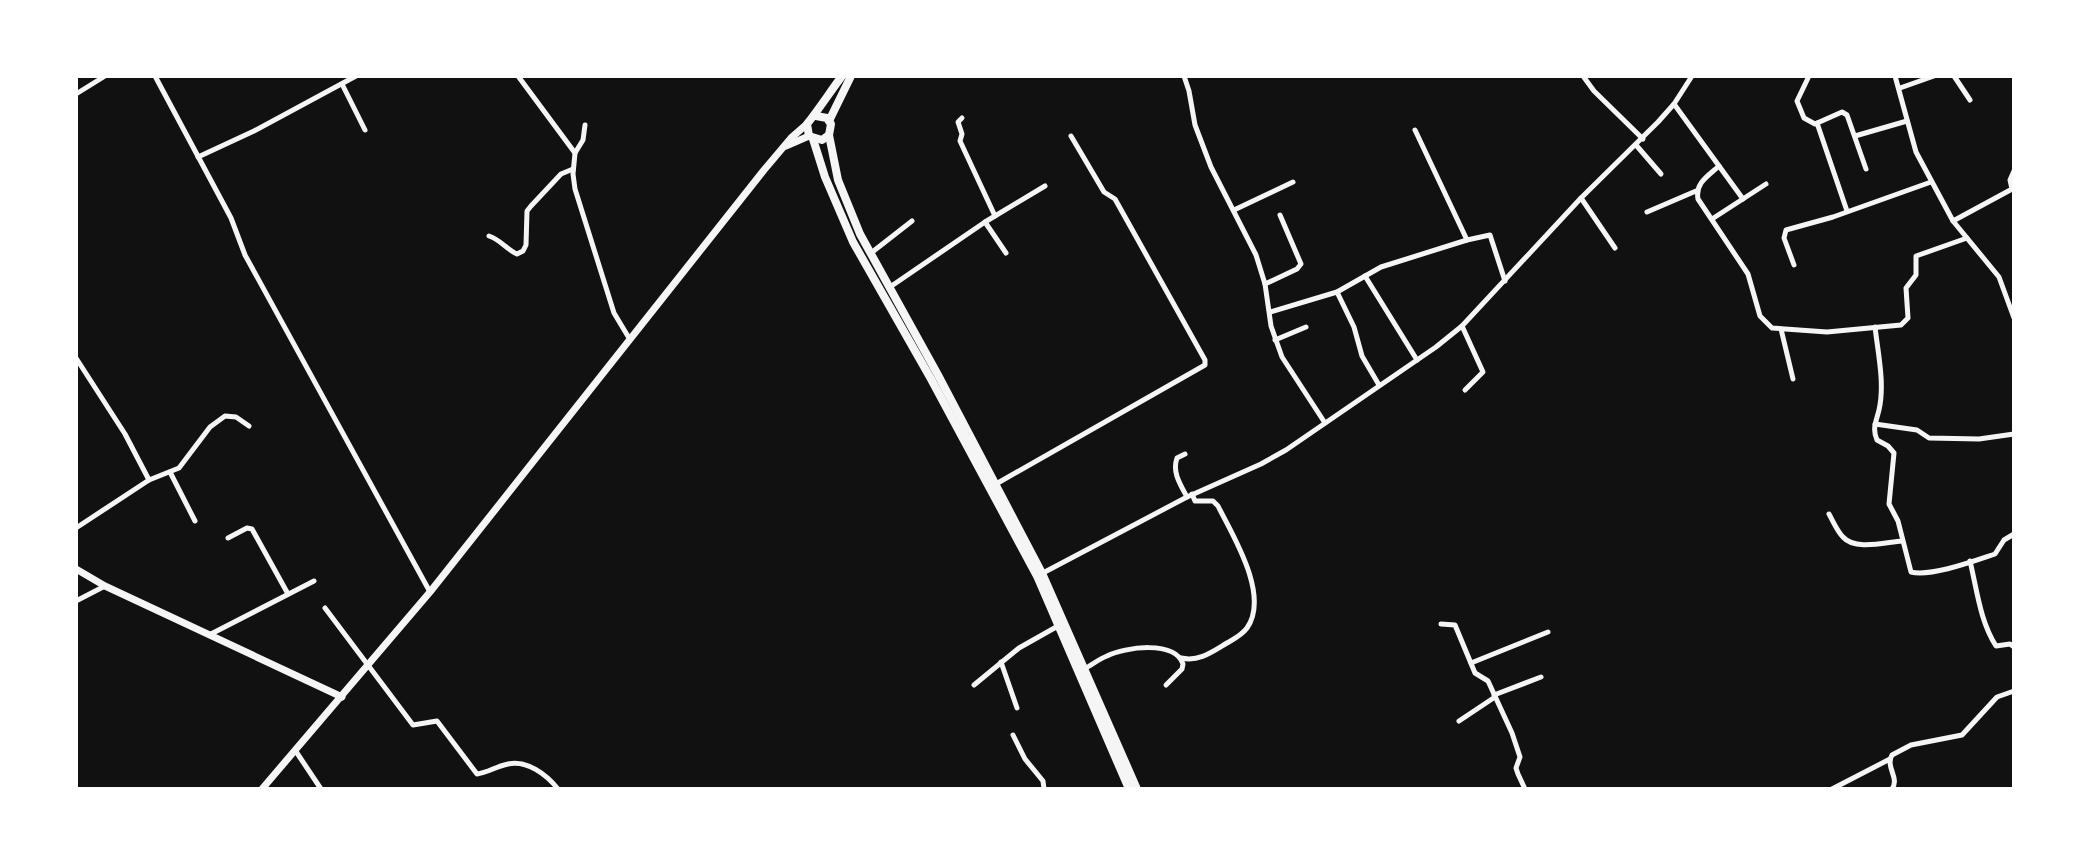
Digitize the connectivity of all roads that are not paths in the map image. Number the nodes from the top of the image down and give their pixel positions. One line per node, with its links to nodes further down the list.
1 (105, 76): 16 (street)
2 (155, 76): 36 (street)
3 (356, 76): 14 (street)
4 (518, 76): 35 (street)
5 (842, 76): 19 (highway)
6 (851, 76): 21 (highway)
7 (1184, 76): 50 (street)
8 (1583, 76): 32 (street)
9 (1692, 76): 18 (street)
10 (1809, 76): 23 (street)
11 (1895, 76): 15 (street)
12 (1934, 76): 15 (street)
13 (1954, 76): 17 (street)
14 (342, 84): 26 (street); 36 (street)
15 (1900, 88): 22 (street)
16 (76, 94)
17 (1970, 100)
18 (1674, 104): 32 (street); 37 (street)
19 (816, 116): 21 (highway); 24 (highway)
20 (962, 118): 54 (street)
21 (829, 121): 28 (highway)
22 (1907, 121): 30 (street); 43 (street)
23 (1817, 123): 30 (street); 51 (street)
24 (807, 124): 31 (highway); 34 (main road)
25 (585, 125): 35 (street)
26 (365, 130)
27 (1415, 130): 61 (street)
28 (829, 135): 31 (highway); 63 (highway)
29 (1071, 136): 92 (street)
30 (1855, 136): 39 (street)
31 (811, 137): 34 (main road); 79 (highway)
32 (1643, 139): 33 (street)
33 (1636, 145): 41 (street); 48 (street)
34 (782, 147): 77 (main road)
35 (575, 153): 38 (street)
36 (198, 157): 105 (street)
37 (1719, 166): 47 (street); 49 (street)
38 (573, 169): 59 (street); 77 (street)
39 (1866, 169)
40 (2014, 171): 46 (street)
41 (1661, 174)
42 (1293, 182): 50 (street)
43 (1931, 182): 51 (street); 57 (street)
44 (1766, 184): 49 (street)
45 (1045, 186): 54 (street)
46 (2013, 189): 57 (street)
47 (1696, 191): 52 (street); 55 (street)
48 (1581, 198): 62 (street); 67 (street)
49 (1743, 199): 55 (street)
50 (1234, 210): 68 (street)
51 (1847, 211): 65 (street)
52 (1647, 212)
53 (1280, 215): 68 (street)
54 (995, 216): 58 (street)
55 (1712, 219): 76 (street)
56 (912, 221): 63 (street)
57 (1953, 221): 60 (street)
58 (985, 222): 64 (street); 69 (street)
59 (489, 236)
60 (1967, 238): 72 (street); 75 (street)
61 (1467, 240): 66 (street); 67 (street)
62 (1615, 248)
63 (870, 253): 69 (highway)
64 (1006, 253)
65 (1794, 265)
66 (1365, 276): 70 (street); 81 (street)
67 (1505, 281): 73 (street)
68 (1265, 284): 71 (street)
69 (890, 287): 79 (highway)
70 (1337, 292): 71 (street); 83 (street)
71 (1270, 312): 78 (street)
72 (2014, 318)
73 (1462, 326): 81 (street); 84 (street)
74 (1306, 327): 78 (street)
75 (1875, 327): 76 (street); 86 (street)
76 (1781, 329): 82 (street)
77 (629, 338): 105 (main road)
78 (1275, 340): 85 (street)
79 (922, 355): 92 (highway); 102 (highway)
80 (76, 358): 91 (street)
81 (1417, 360): 83 (street)
82 (1793, 379)
83 (1379, 385): 85 (street)
84 (1465, 390)
85 (1325, 423): 93 (street)
86 (1875, 424): 88 (street); 99 (street)
87 (249, 426): 90 (street)
88 (2014, 434)
89 (1185, 454): 93 (street)
90 (170, 472): 91 (street); 95 (street)
91 (149, 480): 96 (street)
92 (996, 484): 102 (highway)
93 (1189, 496): 102 (street); 114 (street)
94 (1829, 514): 99 (street)
95 (195, 521)
96 (76, 528)
97 (2014, 534): 100 (street)
98 (228, 538): 106 (street)
99 (1902, 541): 100 (street)
100 (1970, 561): 113 (street)
101 (76, 569): 104 (main road)
102 (1040, 575): 110 (highway); 118 (highway)
103 (314, 581): 106 (street)
104 (105, 586): 107 (street); 112 (main road)
105 (430, 592): 117 (main road)
106 (288, 594): 112 (street)
107 (76, 601)
108 (325, 608): 117 (street)
109 (1441, 624): 116 (street)
110 (1058, 625): 115 (street); 134 (highway)
111 (1548, 632): 116 (street)
112 (209, 635): 124 (main road)
113 (2014, 647)
114 (1181, 658): 118 (street); 121 (street)
115 (1001, 662): 120 (street); 125 (street)
116 (1471, 663): 123 (street)
117 (368, 666): 124 (main road); 132 (street)
118 (1083, 669): 135 (highway)
119 (1541, 677): 123 (street)
120 (974, 685)
121 (1166, 685)
122 (2014, 691): 129 (street)
123 (1495, 696): 126 (street); 136 (street)
124 (342, 697): 128 (main road)
125 (1017, 708)
126 (1459, 721)
127 (1013, 735): 133 (street)
128 (295, 750): 130 (main road); 131 (street)
129 (1890, 759): 137 (street); 138 (street)
130 (262, 789)
131 (321, 789)
132 (558, 789)
133 (1044, 789)
134 (1129, 789)
135 (1137, 789)
136 (1525, 789)
137 (1832, 789)
138 (1892, 789)

